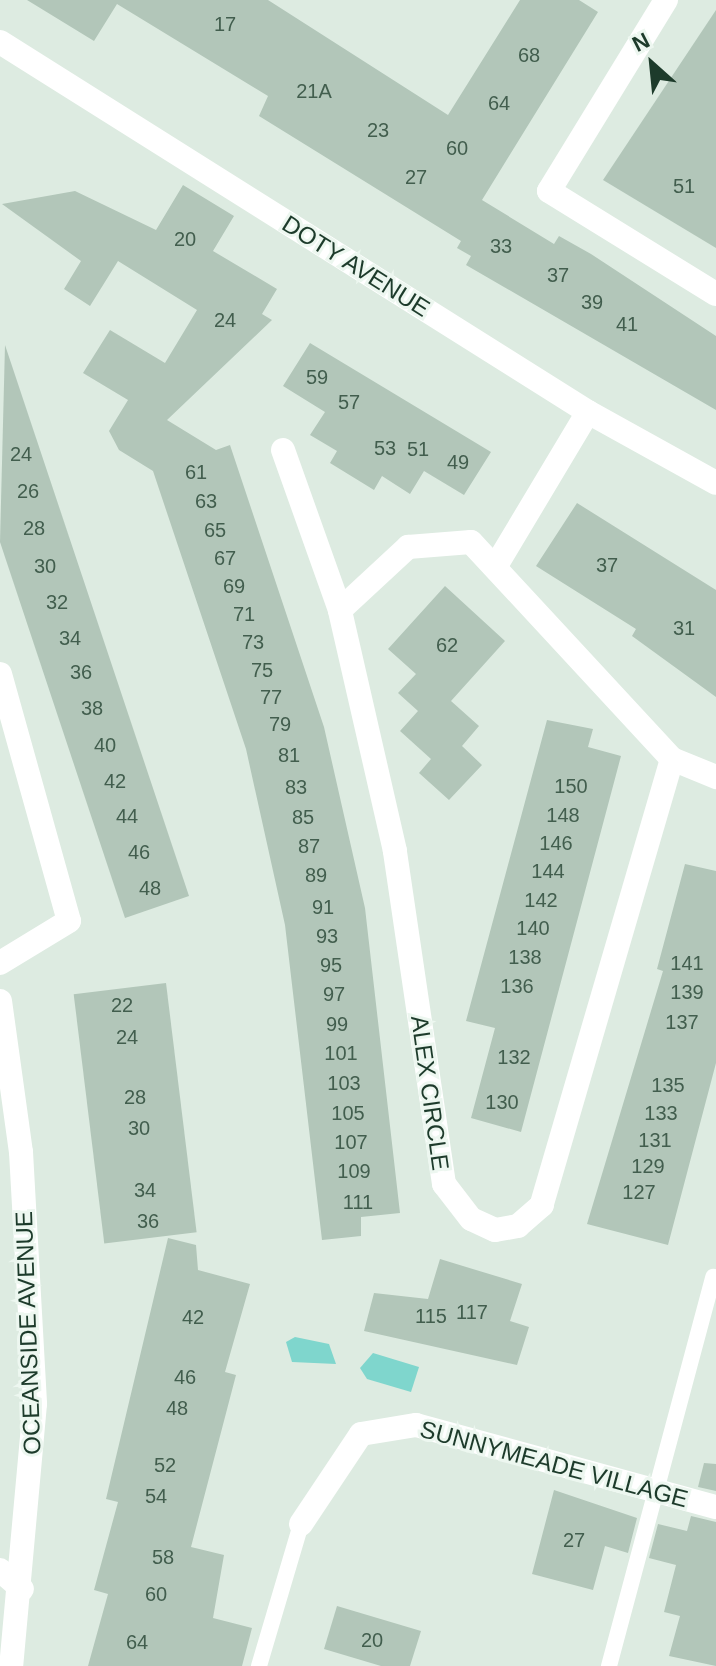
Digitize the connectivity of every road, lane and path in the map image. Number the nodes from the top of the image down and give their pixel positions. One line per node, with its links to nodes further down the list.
1 (666, 0): 3 (street)
2 (0, 42): 4 (street, DOTY AVENUE)
3 (716, 294)
4 (588, 412): 6 (street, DOTY AVENUE); 7 (street)
5 (283, 450): 8 (street, ALEX CIRCLE)
6 (716, 483)
7 (497, 564): 8 (street); 10 (street)
8 (340, 610): 10 (street, ALEX CIRCLE)
9 (0, 674): 12 (street)
10 (672, 759): 11 (street)
11 (716, 777)
12 (0, 963)
13 (0, 1001): 19 (street, OCEANSIDE AVENUE)
14 (713, 1277): 15 (lane)
15 (654, 1488): 16 (street, SUNNYMEADE VILLAGE); 17 (street, SUNNYMEADE VILLAGE); 22 (lane)
16 (716, 1507)
17 (301, 1524): 21 (lane, SUNNYMEADE VILLAGE)
18 (0, 1570): 19 (street)
19 (22, 1589): 20 (street, OCEANSIDE AVENUE)
20 (11, 1666)
21 (259, 1666)
22 (609, 1666)

